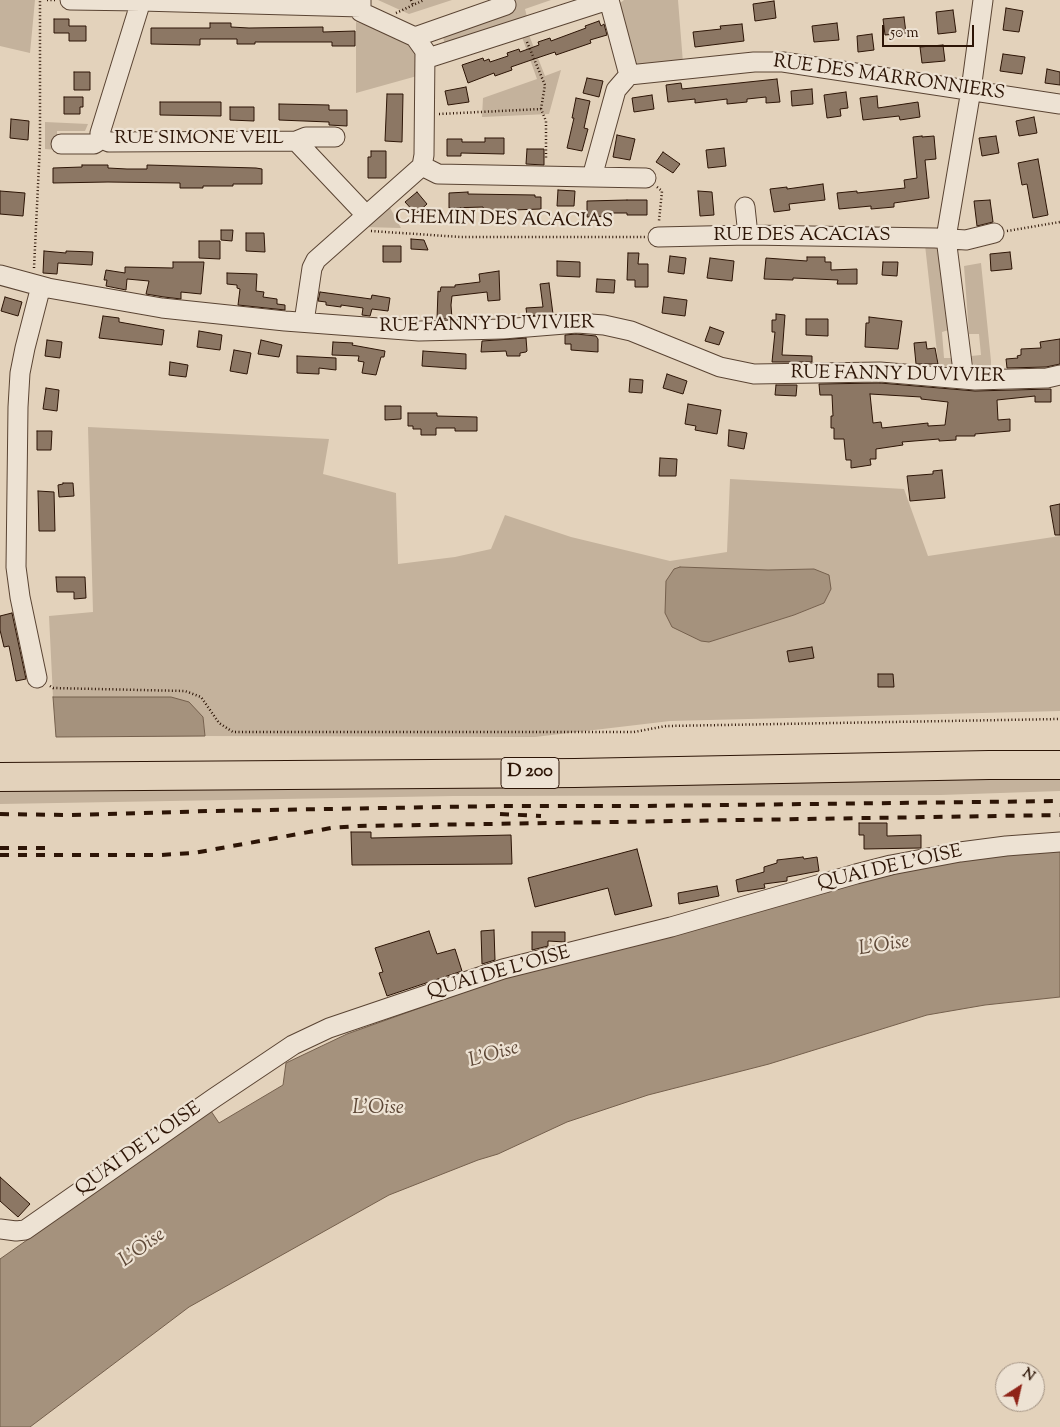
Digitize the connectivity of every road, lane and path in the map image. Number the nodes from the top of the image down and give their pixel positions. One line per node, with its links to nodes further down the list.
1 (40, 0): 37 (path)
2 (70, 0): 7 (street)
3 (411, 0): 9 (path)
4 (424, 0): 9 (path)
5 (609, 0): 12 (street); 15 (street)
6 (983, 0): 16 (street)
7 (141, 1): 8 (street); 21 (street, RUE SIMONE VEIL)
8 (361, 3): 11 (street)
9 (413, 5): 11 (path)
10 (506, 5): 13 (street)
11 (391, 26): 13 (street)
12 (522, 28): 14 (street); 18 (path)
13 (415, 37): 14 (street)
14 (426, 58): 19 (street)
15 (629, 75): 16 (street, RUE DES MARRONNIERS); 26 (street)
16 (971, 90): 17 (street, RUE DES MARRONNIERS); 35 (street)
17 (1060, 104)
18 (541, 109): 19 (path); 25 (path)
19 (425, 115): 24 (street)
20 (335, 137): 22 (street, RUE SIMONE VEIL)
21 (102, 138): 22 (street, RUE SIMONE VEIL); 23 (street, RUE SIMONE VEIL)
22 (296, 141): 29 (street, RUE SIMONE VEIL)
23 (61, 144)
24 (422, 166): 25 (street); 29 (street)
25 (546, 176): 26 (street)
26 (592, 177): 27 (street)
27 (646, 178): 34 (path)
28 (745, 206): 33 (street)
29 (366, 215): 31 (street)
30 (1060, 222): 32 (path)
31 (349, 230): 34 (path, CHEMIN DES ACACIAS); 38 (street)
32 (994, 233): 35 (street, RUE DES ACACIAS)
33 (748, 235): 34 (street, RUE DES ACACIAS); 35 (street, RUE DES ACACIAS)
34 (658, 237)
35 (946, 238): 40 (street)
36 (0, 275): 37 (street, RUE FANNY DUVIVIER)
37 (37, 285): 38 (street, RUE FANNY DUVIVIER); 41 (street)
38 (304, 322): 40 (street, RUE FANNY DUVIVIER)
39 (1060, 375): 40 (street, RUE FANNY DUVIVIER)
40 (964, 380)
41 (8, 568): 42 (street)
42 (37, 678): 43 (path)
43 (1060, 720)
44 (1060, 748): 45 (highway, D 200)
45 (0, 760)
46 (1060, 765): 47 (highway, D 200)
47 (0, 777)
48 (1060, 842): 49 (street, QUAI DE L'OISE)
49 (2, 1235)

